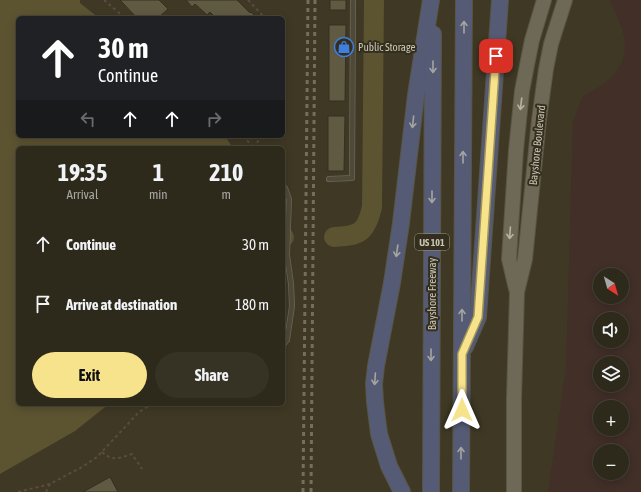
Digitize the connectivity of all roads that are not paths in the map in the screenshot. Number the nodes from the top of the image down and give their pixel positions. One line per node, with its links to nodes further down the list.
1 (353, 0): 7 (lane)
2 (432, 0): 12 (highway, Bayshore Freeway / US 101, one-way to 12); 13 (highway, one-way to 13)
3 (464, 0): 11 (highway, US 101, one-way to 3)
4 (500, 0): 11 (highway)
5 (544, 0): 9 (main road, Bayshore Boulevard, one-way to 9)
6 (565, 0): 9 (main road, Bayshore Boulevard)
7 (329, 179)
8 (285, 191): 10 (lane)
9 (517, 292): 15 (main road, Bayshore Boulevard)
10 (285, 343)
11 (462, 354): 14 (highway, US 101, one-way to 11)
12 (430, 489)
13 (402, 492)
14 (461, 492)
15 (514, 492)

